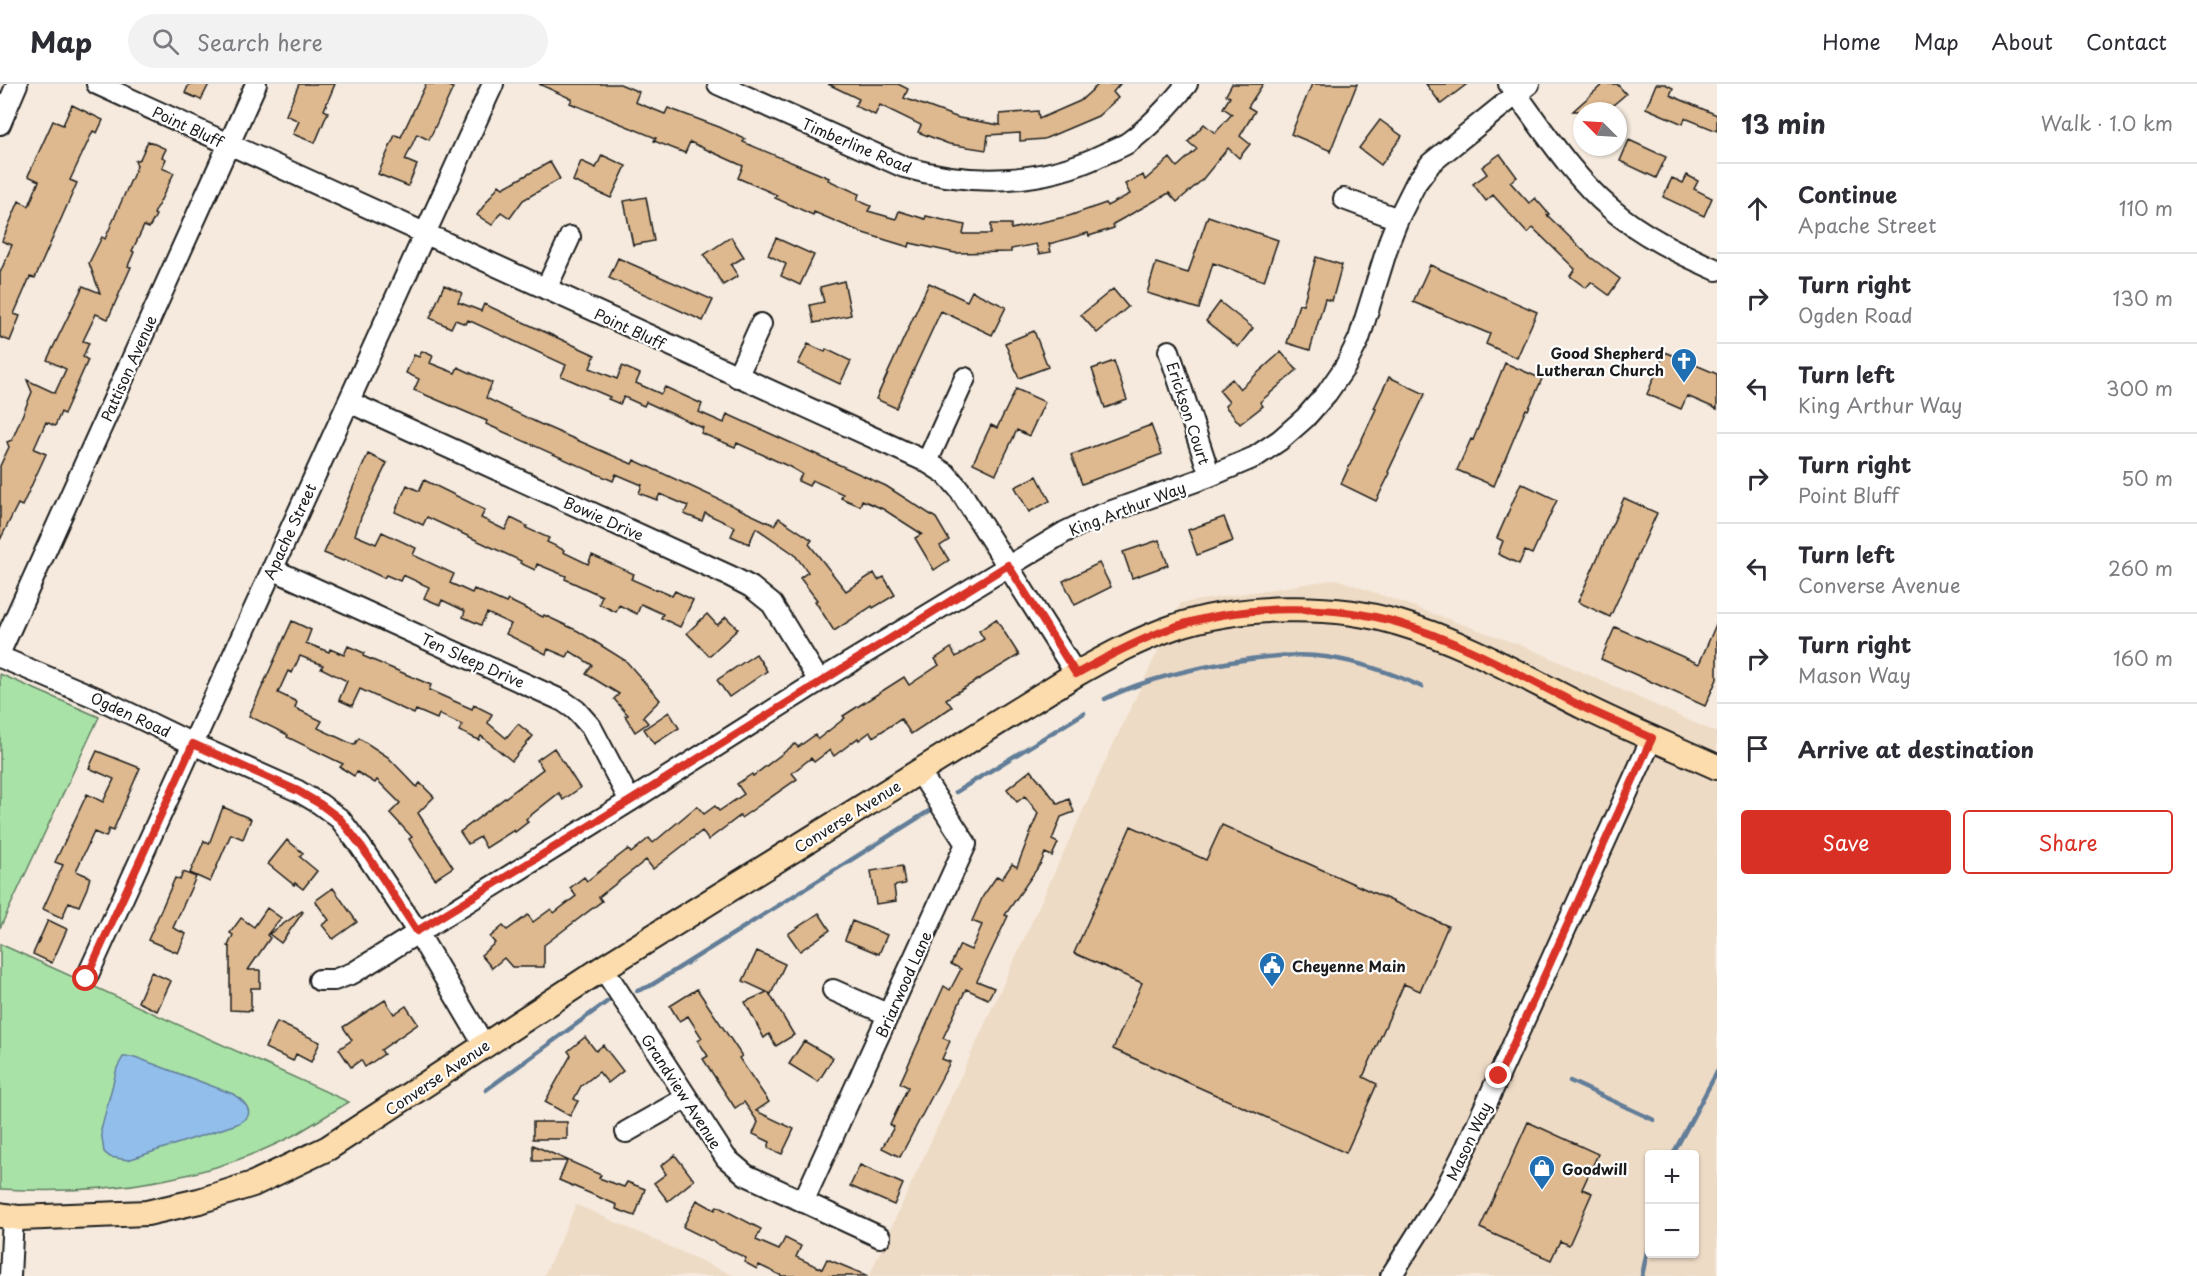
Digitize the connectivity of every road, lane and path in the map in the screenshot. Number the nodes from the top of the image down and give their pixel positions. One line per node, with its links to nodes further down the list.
1 (17, 84): 8 (street)
2 (97, 84): 9 (street, Point Bluff)
3 (256, 84): 9 (street, Pattison Avenue)
4 (493, 84): 12 (street, Apache Street)
5 (718, 84): 6 (street, Timberline Road)
6 (1187, 84)
7 (1518, 87): 11 (street, King Arthur Way); 14 (street)
8 (0, 124)
9 (229, 145): 12 (street, Point Bluff); 25 (street, Pattison Avenue)
10 (1344, 199): 11 (street)
11 (1398, 219): 22 (street, King Arthur Way)
12 (425, 234): 15 (street, Point Bluff); 20 (street, Apache Street)
13 (570, 237): 15 (street)
14 (1717, 270)
15 (546, 289): 18 (street, Point Bluff)
16 (761, 324): 18 (street)
17 (1169, 351): 22 (street, Erickson Court)
18 (737, 377): 21 (street, Point Bluff)
19 (965, 378): 21 (street)
20 (349, 402): 24 (street, Apache Street); 27 (street, Bowie Drive)
21 (927, 462): 23 (street, Point Bluff)
22 (1210, 476): 23 (street, King Arthur Way)
23 (1008, 565): 26 (street, Point Bluff); 27 (street, King Arthur Way)
24 (272, 569): 29 (street, Apache Street); 32 (street, Ten Sleep Drive)
25 (0, 655): 29 (street, Ogden Road)
26 (1076, 674): 28 (main road, Converse Avenue); 31 (main road, Converse Avenue)
27 (819, 681): 32 (street, King Arthur Way)
28 (1652, 738): 30 (main road, Converse Avenue); 46 (street, Mason Way)
29 (193, 744): 33 (street, Ogden Road); 35 (street, Apache Street)
30 (1717, 767)
31 (919, 771): 34 (main road, Converse Avenue); 38 (street, Briarwood Lane)
32 (630, 801): 33 (street, King Arthur Way)
33 (417, 931): 36 (street, King Arthur Way); 39 (street, Ogden Road)
34 (603, 968): 39 (main road, Converse Avenue); 40 (street, Grandview Avenue)
35 (86, 979)
36 (319, 980)
37 (833, 990): 38 (street)
38 (889, 1015): 42 (street, Briarwood Lane)
39 (484, 1045): 43 (main road, Converse Avenue)
40 (686, 1098): 41 (street); 42 (street, Grandview Avenue)
41 (626, 1132)
42 (803, 1202): 44 (street, Grandview Avenue)
43 (7, 1216): 45 (street)
44 (880, 1237)
45 (10, 1276)
46 (1391, 1276)

